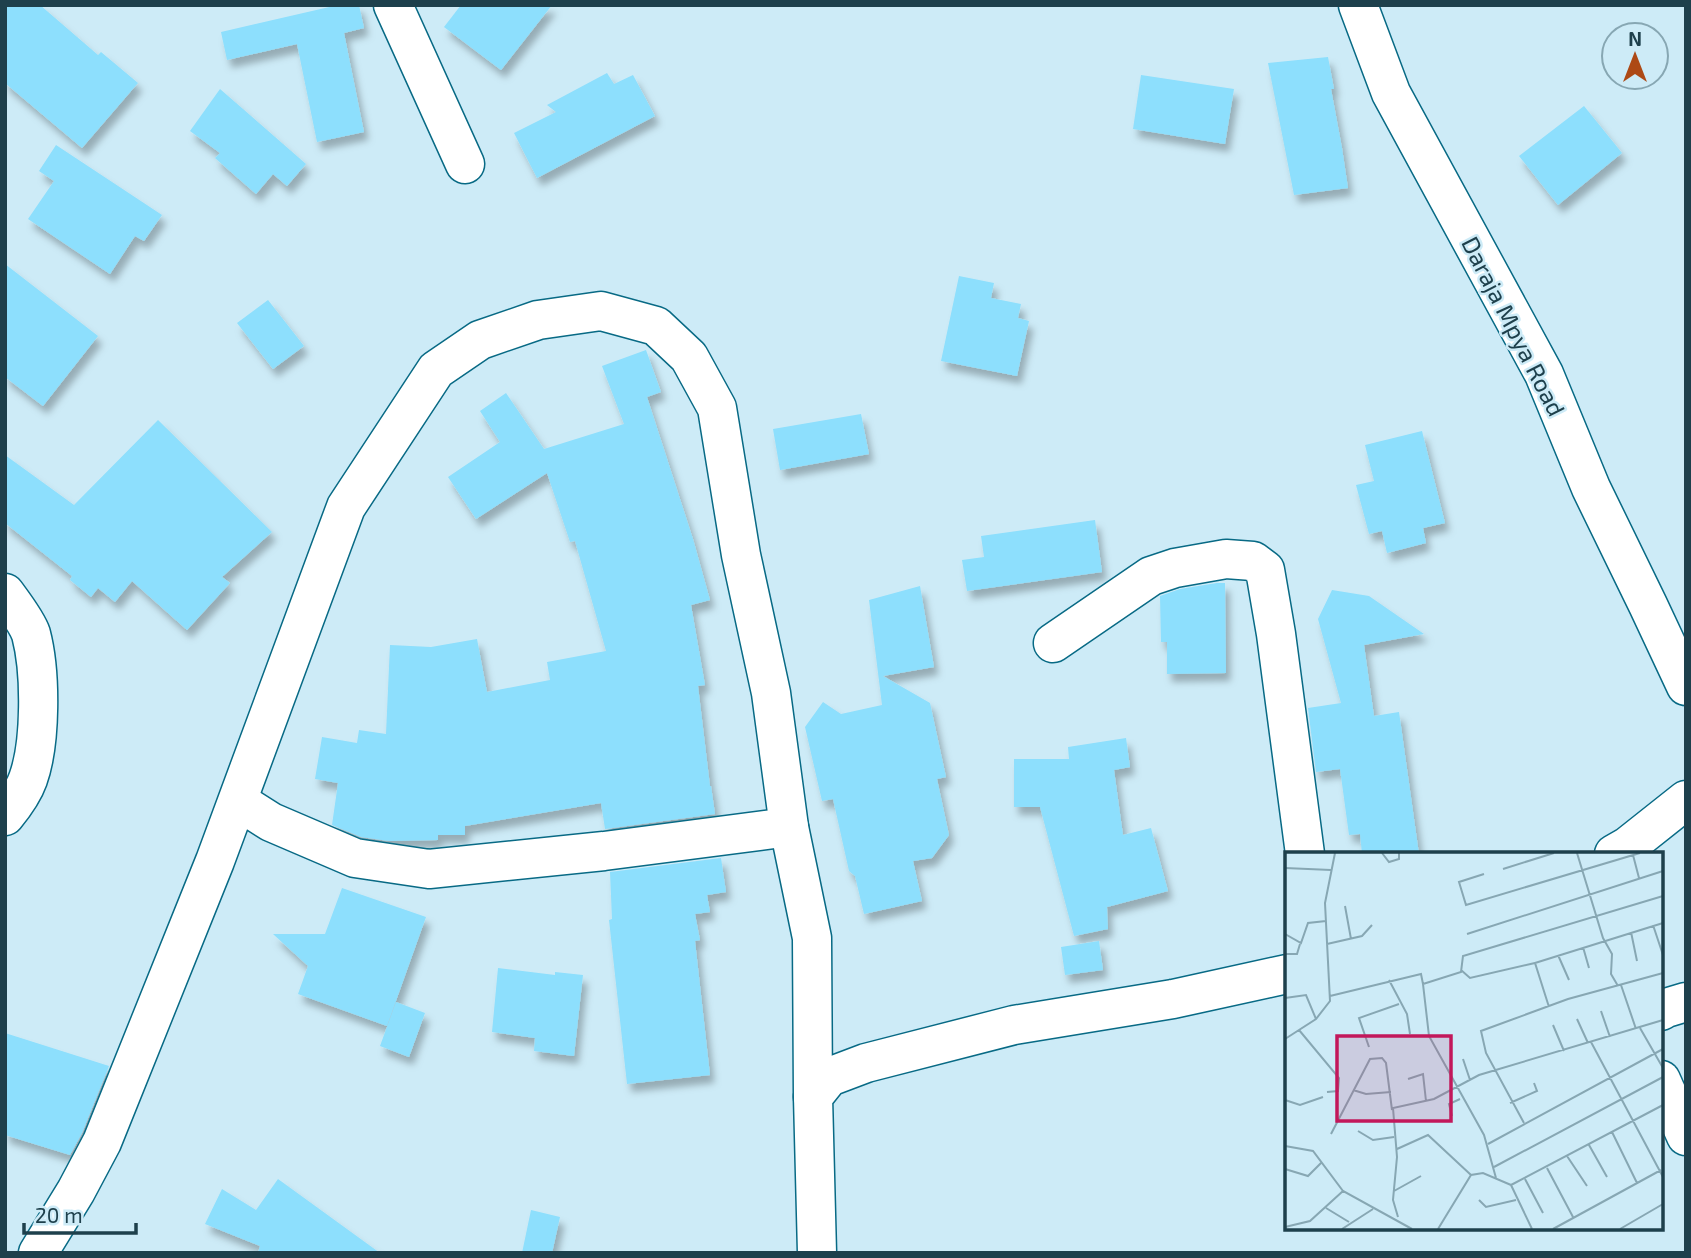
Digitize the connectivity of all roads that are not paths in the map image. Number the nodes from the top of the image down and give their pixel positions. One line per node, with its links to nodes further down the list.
1 (393, 5): 3 (street)
2 (1358, 5): 6 (street, Daraja Mpya Road)
3 (465, 164)
4 (5, 593): 9 (street)
5 (1053, 643): 11 (street)
6 (1686, 686)
7 (1686, 800): 12 (street)
8 (238, 801): 10 (street); 10 (street); 19 (street)
9 (5, 816)
10 (789, 827): 17 (street)
11 (1305, 852)
12 (1618, 852)
13 (1285, 974): 17 (street)
14 (1686, 1002): 15 (street)
15 (1663, 1010)
16 (1663, 1084): 18 (street)
17 (813, 1097): 20 (street)
18 (1686, 1136)
19 (38, 1253)
20 (817, 1253)

